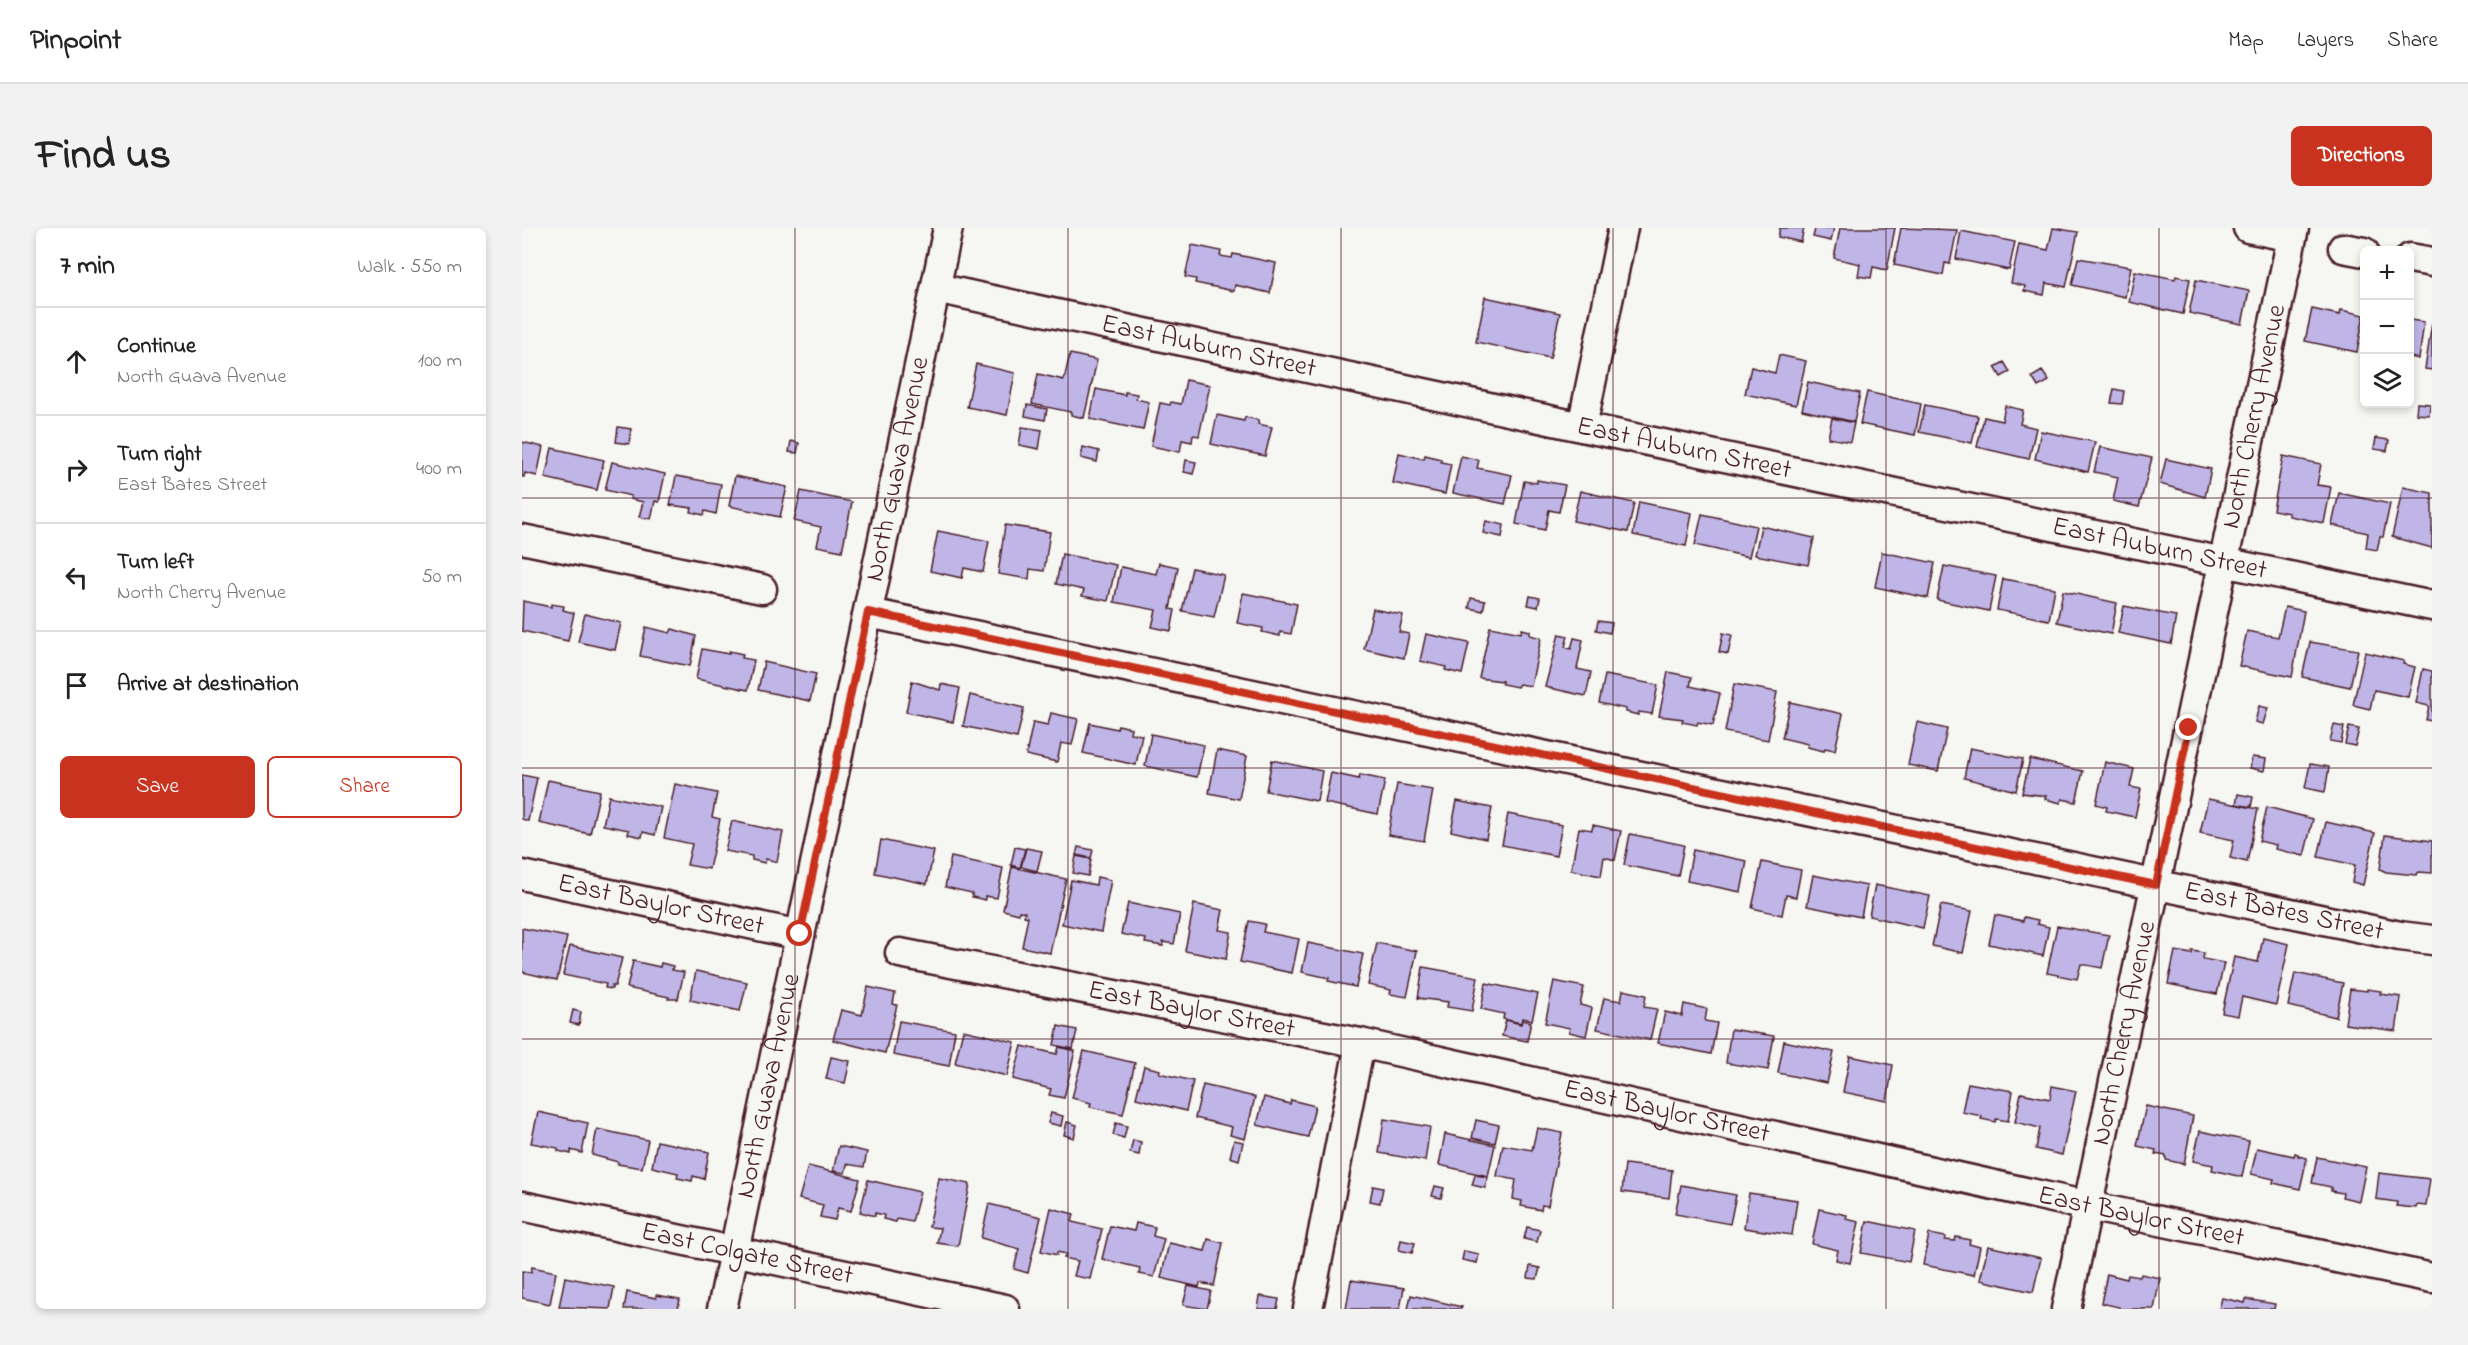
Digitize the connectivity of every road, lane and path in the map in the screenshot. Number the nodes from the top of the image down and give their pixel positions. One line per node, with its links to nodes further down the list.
1 (948, 228): 7 (street, North Guava Avenue)
2 (1623, 228): 8 (street)
3 (2248, 228): 4 (street)
4 (2293, 233): 10 (street, North Cherry Avenue)
5 (2414, 259): 6 (street)
6 (2432, 262)
7 (936, 288): 8 (street, East Auburn Street); 13 (street, North Guava Avenue)
8 (1582, 427): 10 (street, East Auburn Street)
9 (522, 539): 11 (street)
10 (2224, 562): 12 (street, East Auburn Street); 15 (street, North Cherry Avenue)
11 (762, 589)
12 (2432, 606)
13 (868, 612): 15 (street, East Bates Street); 16 (street, North Guava Avenue)
14 (522, 875): 16 (street, East Baylor Street)
15 (2156, 885): 17 (street, East Bates Street); 21 (street, North Cherry Avenue)
16 (800, 934): 22 (street, North Guava Avenue)
17 (2432, 940)
18 (900, 953): 19 (street, East Baylor Street)
19 (1360, 1043): 21 (street, East Baylor Street); 26 (street)
20 (522, 1206): 22 (street, East Colgate Street)
21 (2088, 1206): 23 (street, East Baylor Street); 27 (street, North Cherry Avenue)
22 (734, 1251): 24 (street, North Guava Avenue); 25 (street, East Colgate Street)
23 (2432, 1278)
24 (722, 1309)
25 (1005, 1309)
26 (1308, 1309)
27 (2066, 1309)

